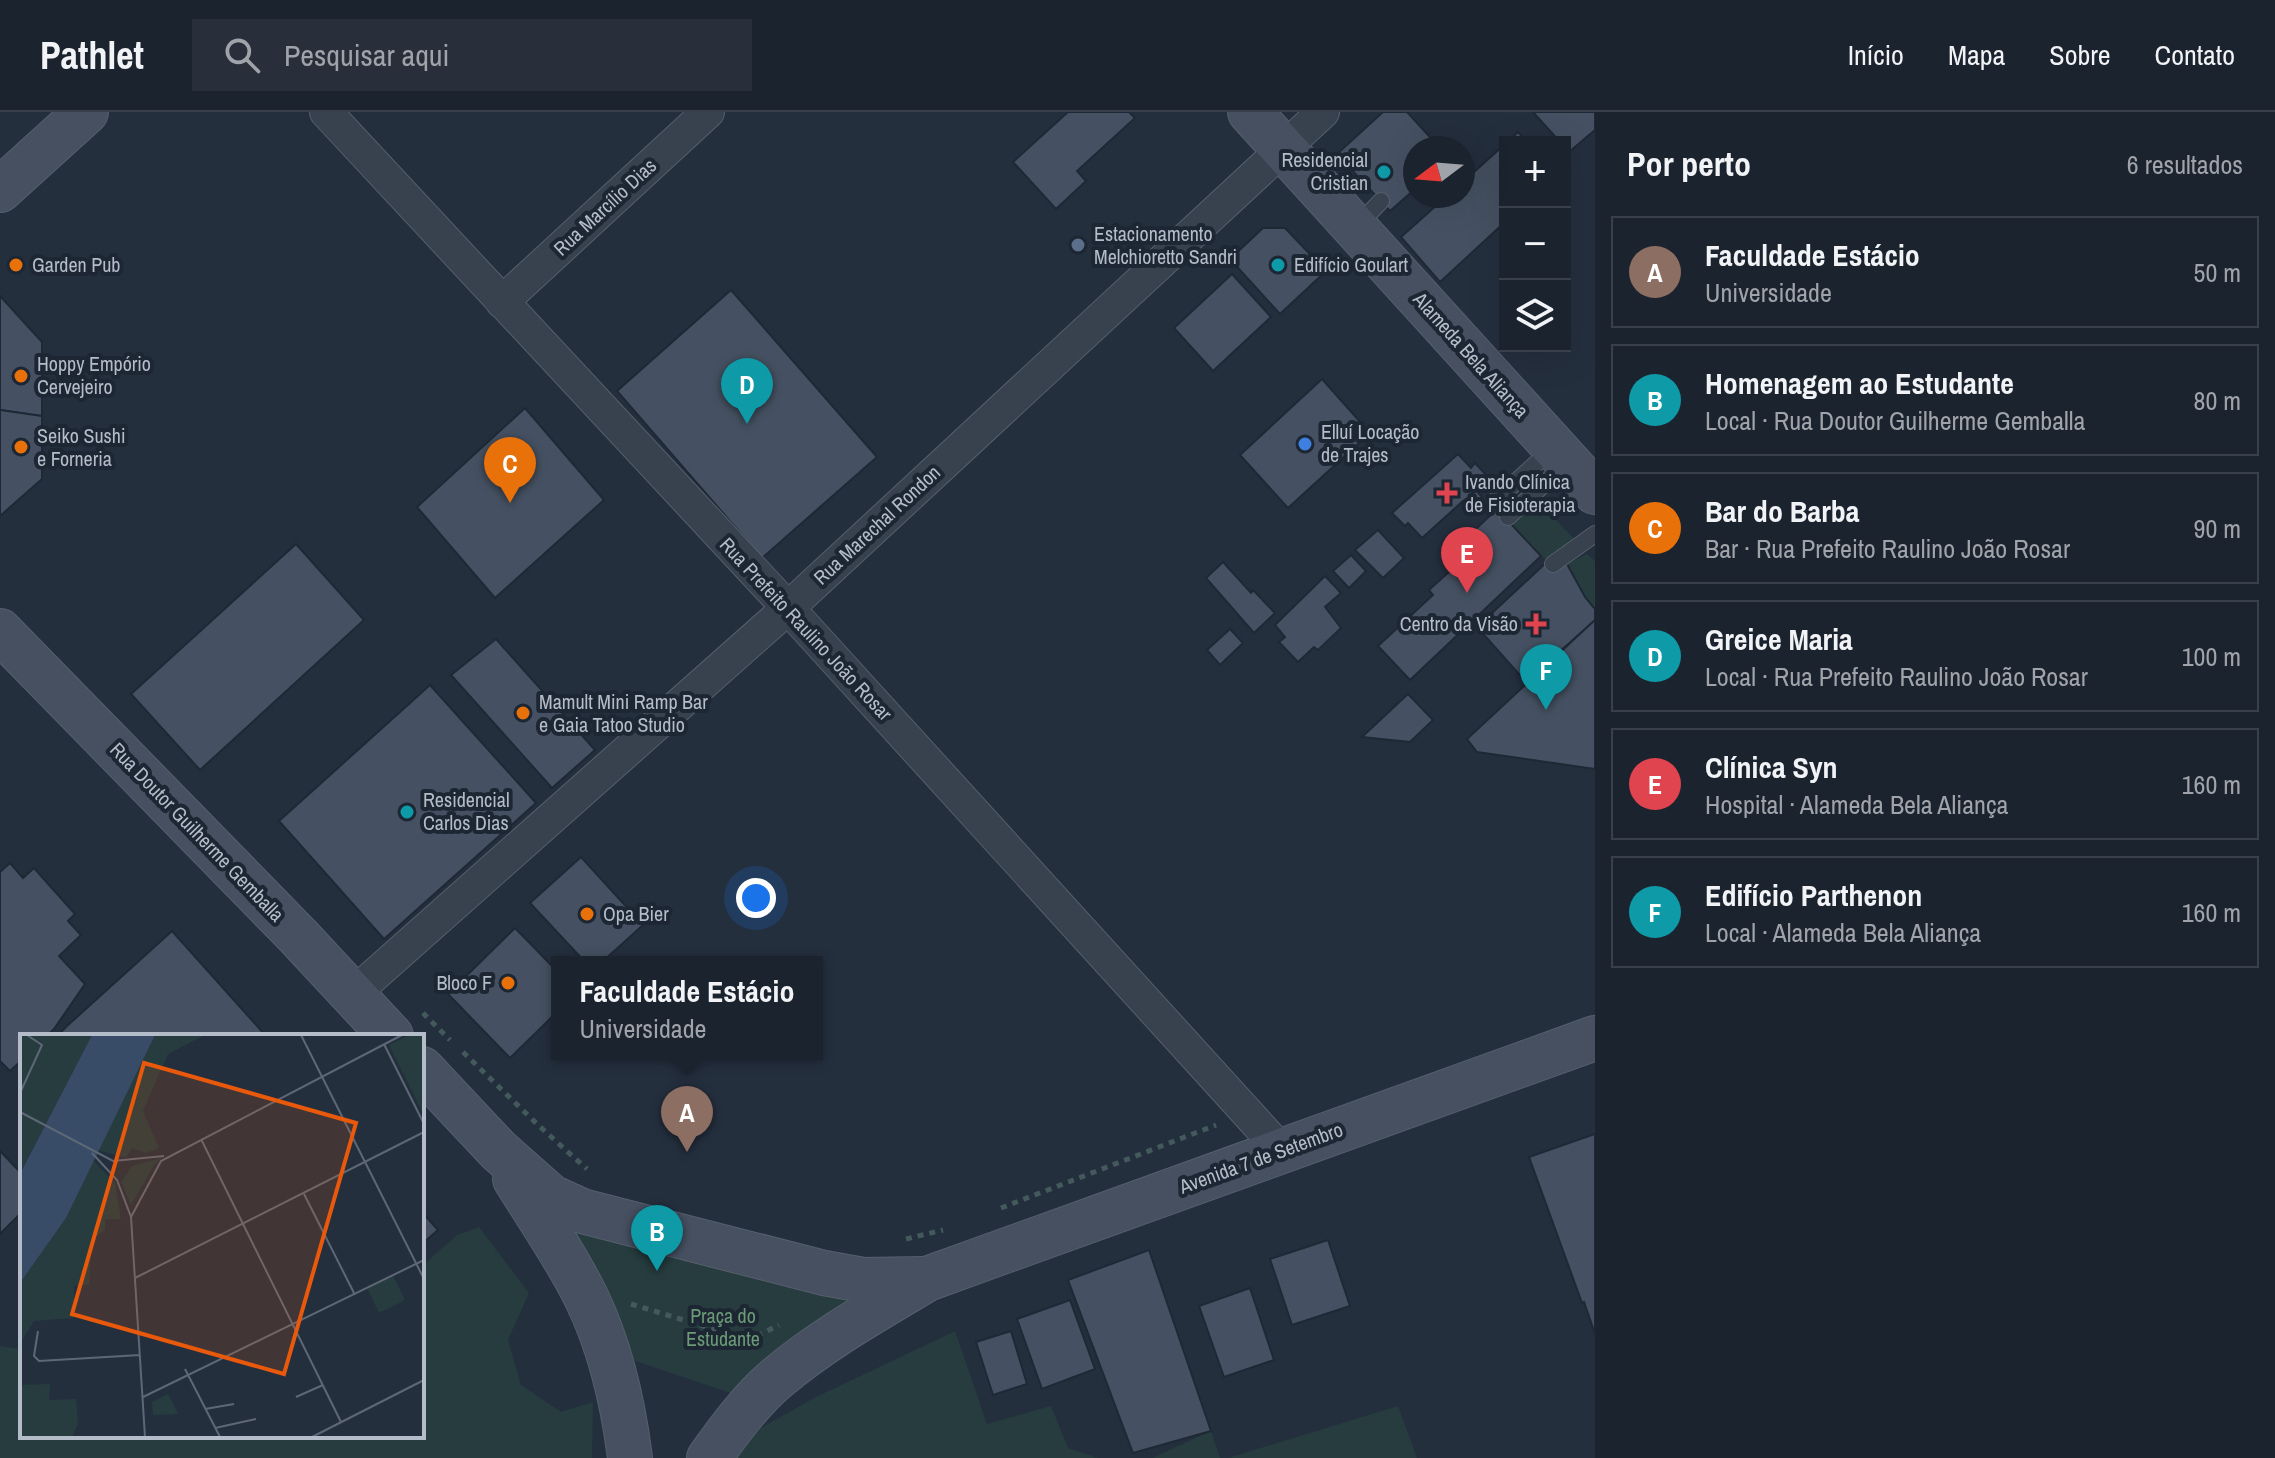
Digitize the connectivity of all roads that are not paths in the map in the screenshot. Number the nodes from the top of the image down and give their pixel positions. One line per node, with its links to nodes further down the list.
1 (86, 112): 7 (street)
2 (326, 112): 8 (street, Rua Prefeito Raulino João Rosar)
3 (708, 112): 8 (street, Rua Marcílio Dias)
4 (1250, 112): 6 (street, Alameda Bela Aliança)
5 (1323, 112): 6 (street, Rua Marechal Rondon)
6 (1283, 148): 9 (street, Alameda Bela Aliança); 14 (street, Rua Marechal Rondon)
7 (0, 190)
8 (502, 302): 14 (street, Rua Prefeito Raulino João Rosar)
9 (1572, 467): 10 (lane); 11 (lane)
10 (1494, 502)
11 (1508, 517)
12 (1595, 534): 13 (lane)
13 (1553, 564)
14 (788, 608): 16 (street, Rua Marechal Rondon); 21 (street, Rua Prefeito Raulino João Rosar)
15 (0, 631): 16 (street, Rua Doutor Guilherme Gemballa)
16 (366, 983): 17 (street, Rua Doutor Guilherme Gemballa)
17 (390, 1034)
18 (1595, 1038): 21 (street, Avenida 7 de Setembro)
19 (424, 1071): 20 (street)
20 (498, 1150): 22 (street); 23 (street)
21 (1281, 1150): 22 (street, Avenida 7 de Setembro)
22 (927, 1279): 24 (street)
23 (630, 1458)
24 (709, 1458)

